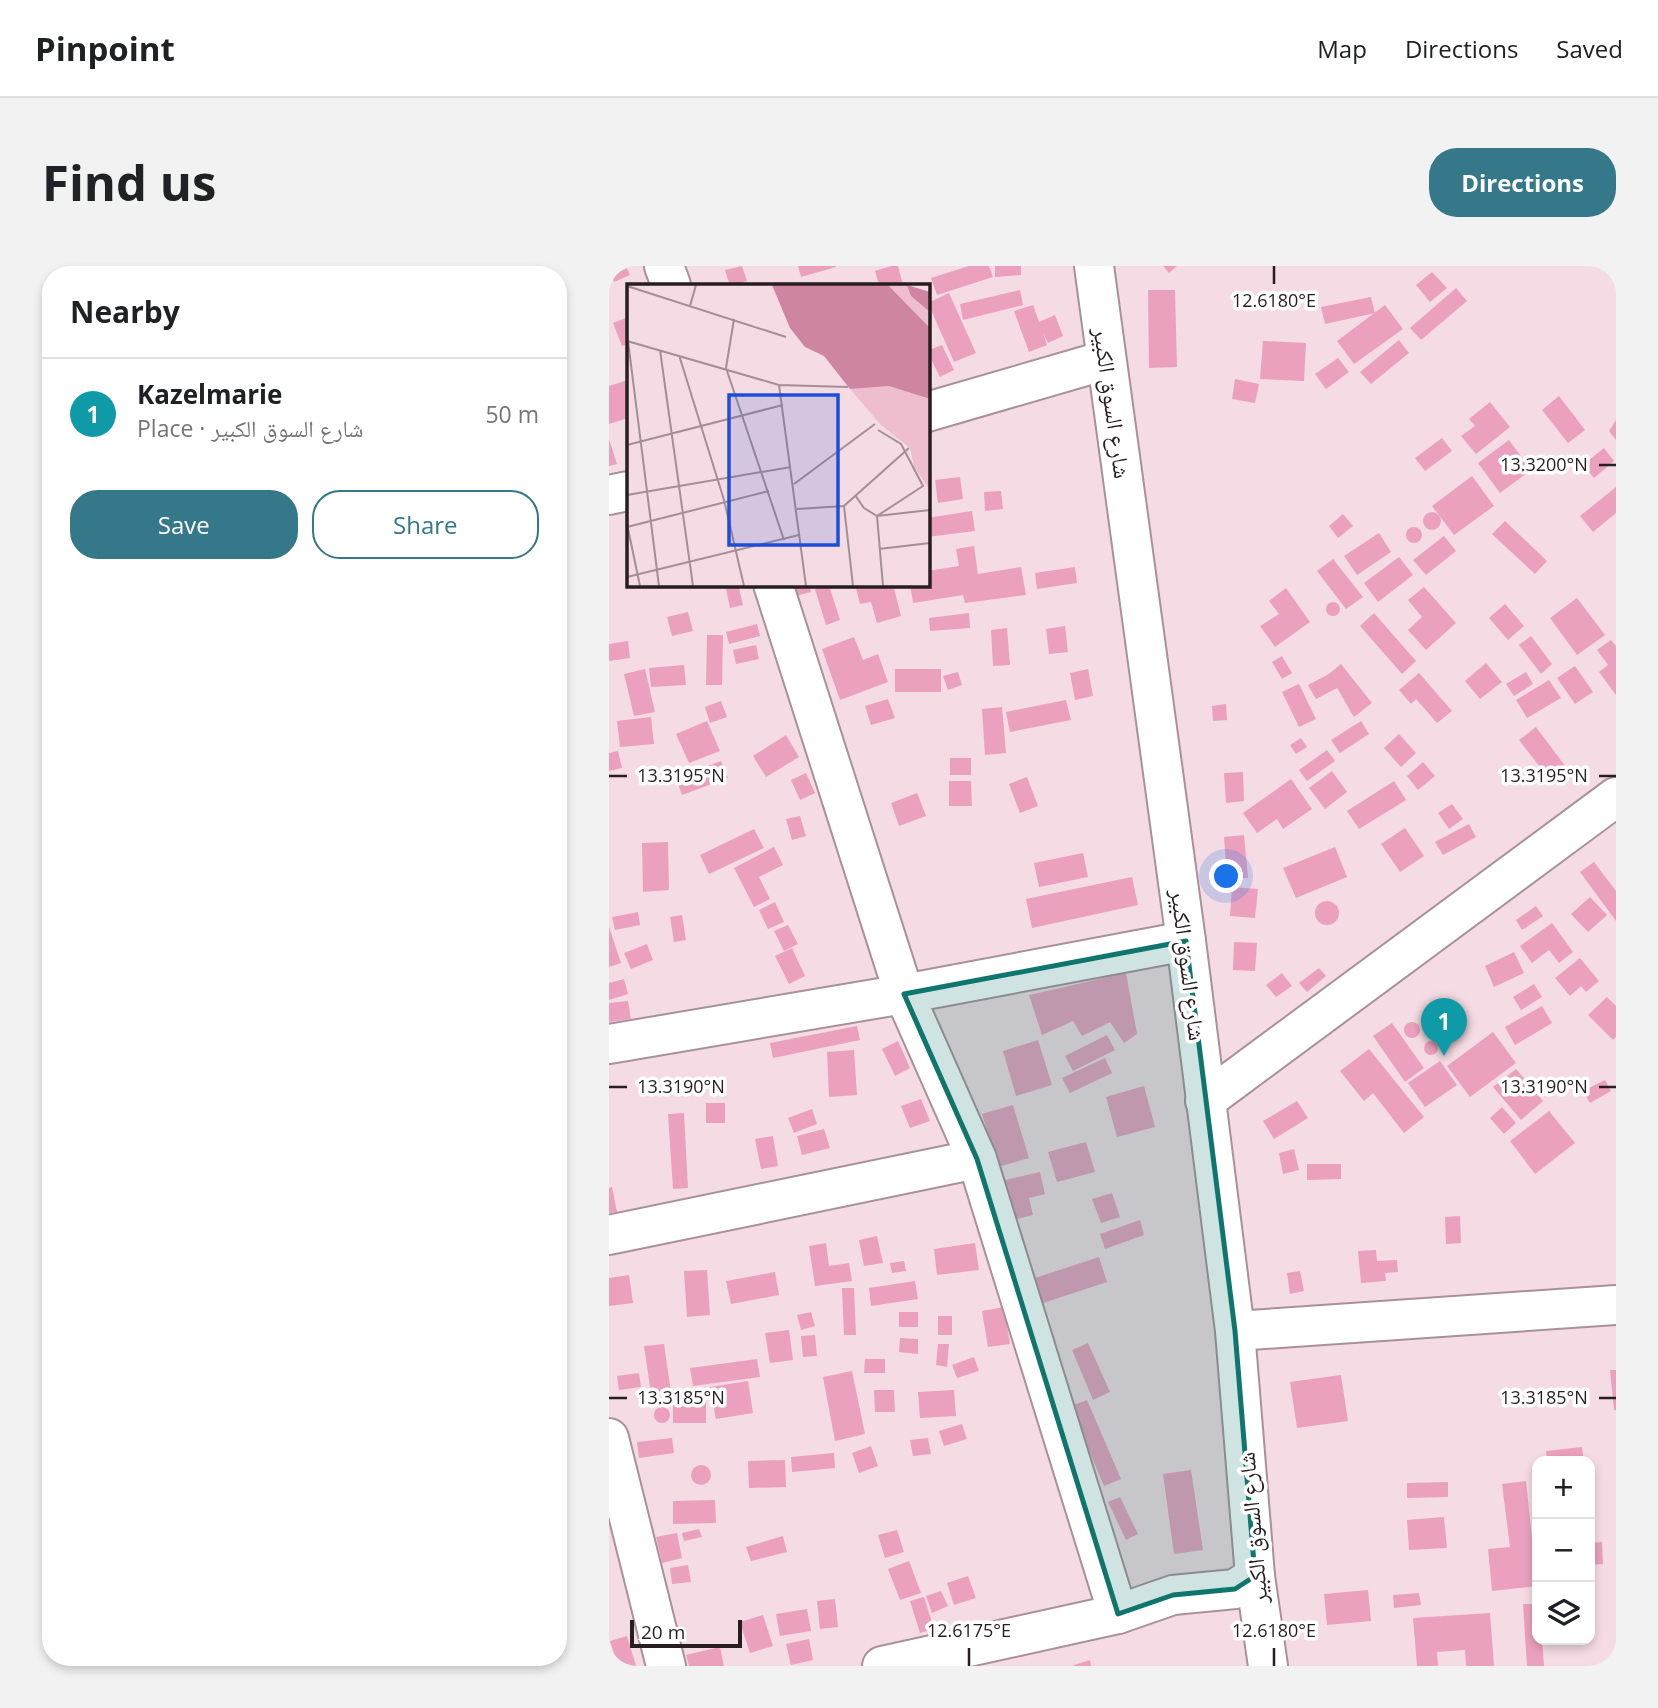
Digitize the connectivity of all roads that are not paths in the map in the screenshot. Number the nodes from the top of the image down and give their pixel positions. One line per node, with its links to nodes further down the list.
1 (664, 266): 3 (street)
2 (1094, 266): 4 (street, شارع السوق الكبير)
3 (671, 284)
4 (1106, 360): 5 (street); 10 (street, شارع السوق الكبير)
5 (929, 411)
6 (627, 491): 7 (street)
7 (609, 495)
8 (774, 586): 11 (street)
9 (1616, 797): 13 (street)
10 (1186, 942): 11 (street); 13 (street, شارع السوق الكبير)
11 (904, 994): 12 (street); 14 (street)
12 (609, 1044)
13 (1205, 1101): 17 (street, شارع السوق الكبير)
14 (977, 1159): 15 (street); 20 (street)
15 (609, 1235)
16 (1616, 1305): 17 (street)
17 (1235, 1331): 19 (street, شارع السوق الكبير)
18 (609, 1438): 21 (street)
19 (1255, 1576): 20 (street); 23 (street, شارع السوق الكبير)
20 (1118, 1614): 22 (street)
21 (666, 1666)
22 (883, 1666)
23 (1268, 1666)

